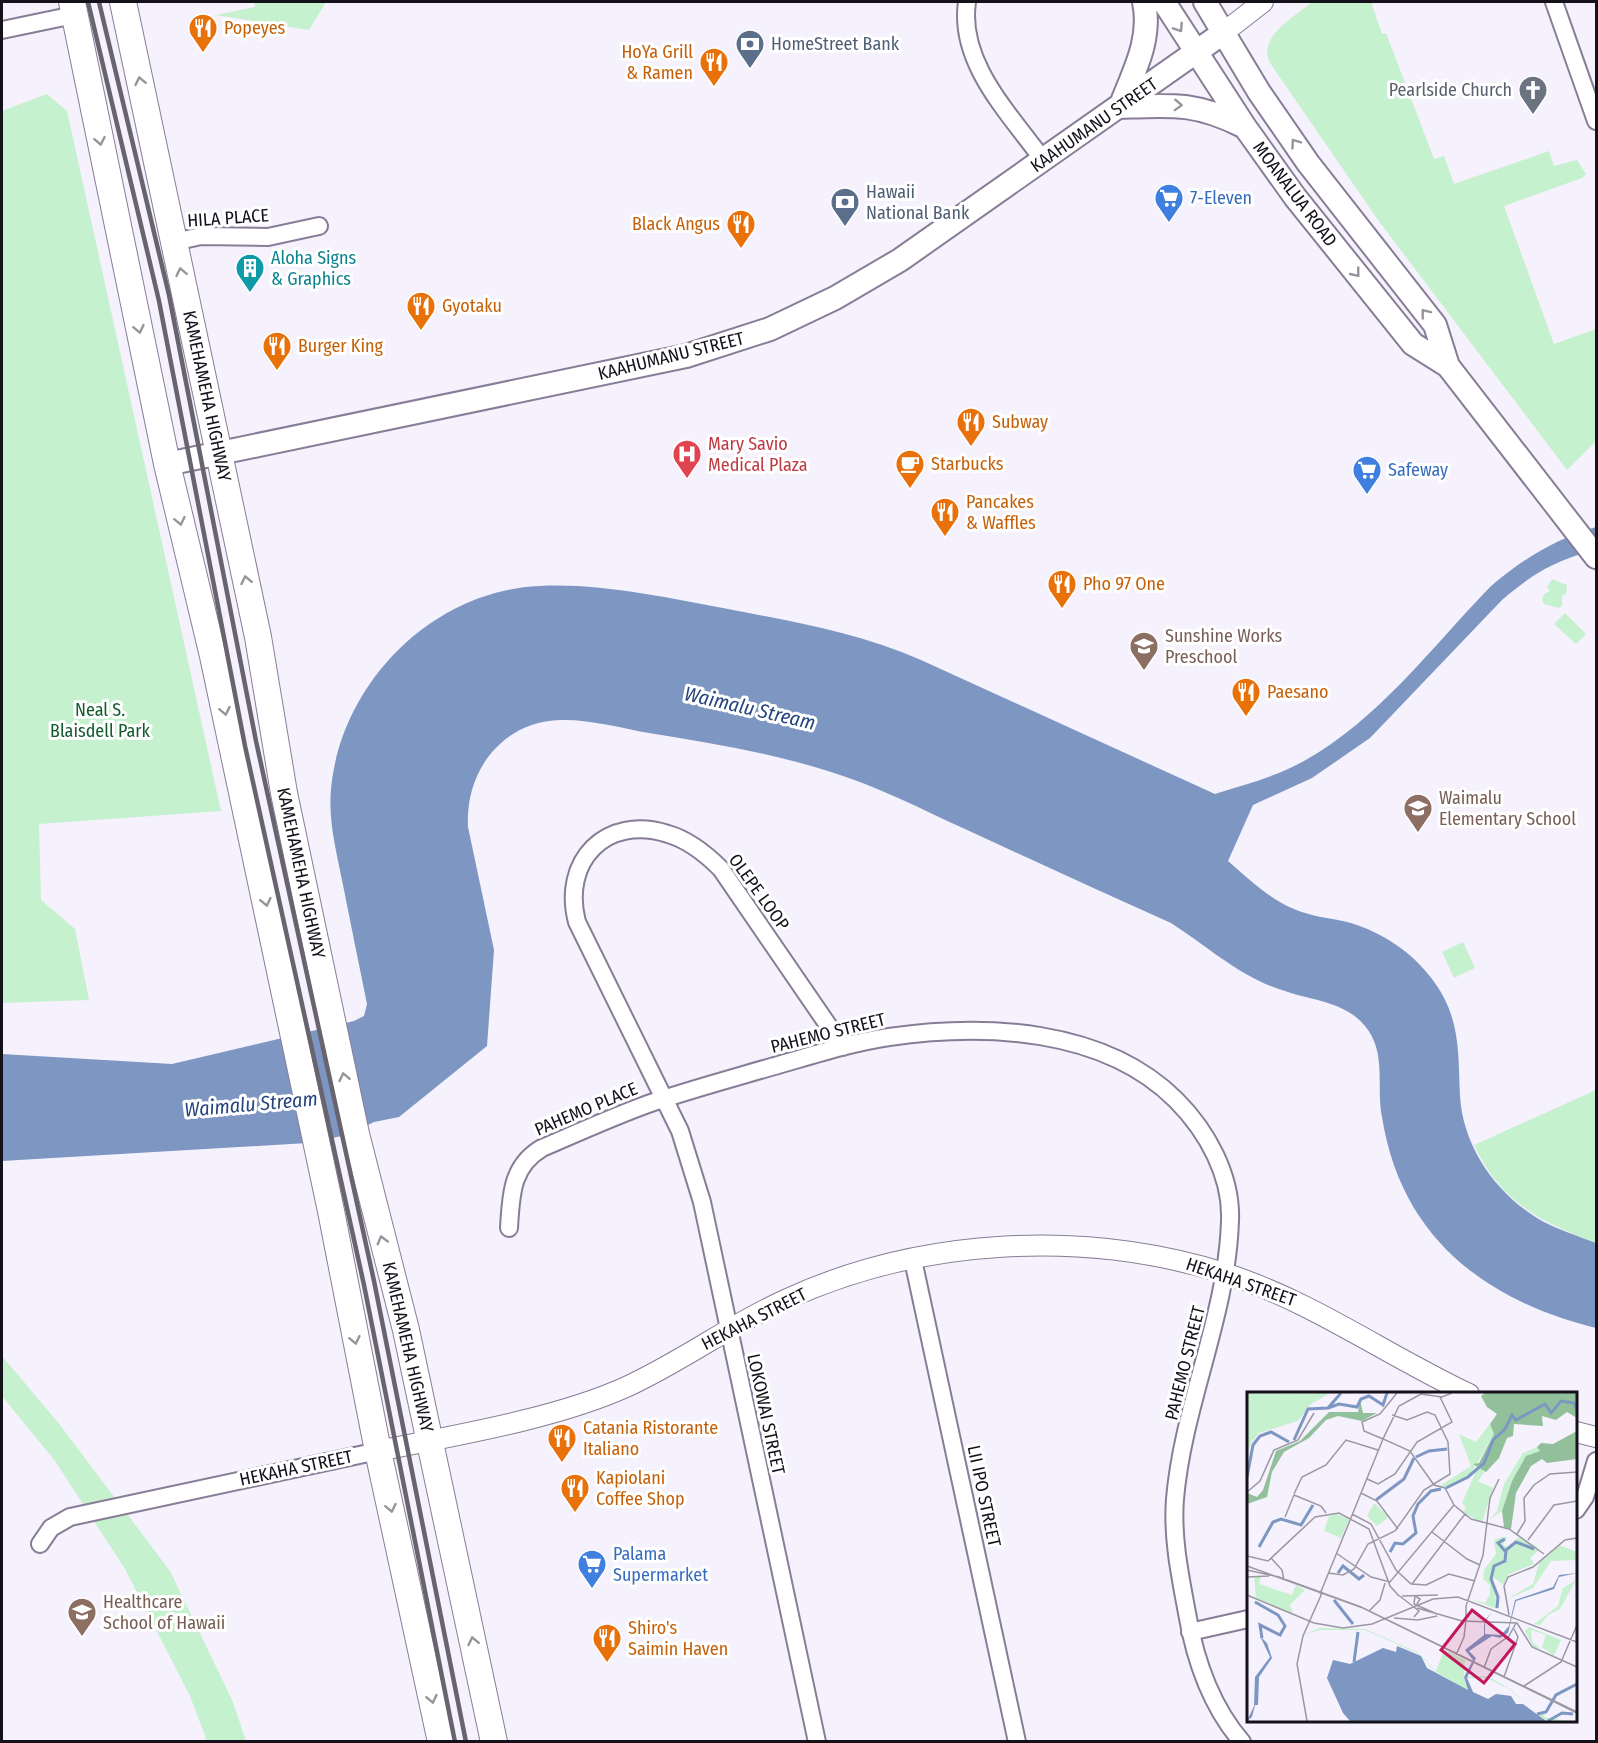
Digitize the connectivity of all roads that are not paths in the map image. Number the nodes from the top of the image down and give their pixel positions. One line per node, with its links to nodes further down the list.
1 (123, 2): 17 (main road, KAMEHAMEHA HIGHWAY, one-way to 1)
2 (967, 2): 15 (street)
3 (1144, 2): 12 (main road)
4 (1164, 2): 11 (main road, MOANALUA ROAD, one-way to 11)
5 (1205, 2): 10 (main road, MOANALUA ROAD)
6 (1263, 2): 10 (street, KAAHUMANU STREET)
7 (1554, 2): 13 (street)
8 (73, 8): 9 (street); 20 (main road, one-way to 20)
9 (2, 30)
10 (1223, 33): 11 (main road, KAAHUMANU STREET); 18 (main road, MOANALUA ROAD, one-way to 10)
11 (1196, 53): 12 (main road, KAAHUMANU STREET); 14 (main road, MOANALUA ROAD)
12 (1119, 107): 14 (main road, one-way to 14); 15 (main road, KAAHUMANU STREET)
13 (1596, 121)
14 (1245, 127): 18 (main road, MOANALUA ROAD, one-way to 18)
15 (1043, 160): 19 (main road, KAAHUMANU STREET)
16 (319, 226): 17 (street, HILA PLACE)
17 (174, 242): 19 (main road, KAMEHAMEHA HIGHWAY, one-way to 17)
18 (1449, 366): 21 (main road, MOANALUA ROAD)
19 (218, 453): 20 (main road, KAAHUMANU STREET); 31 (main road, KAMEHAMEHA HIGHWAY, one-way to 19)
20 (167, 464): 32 (main road, one-way to 32)
21 (1594, 554)
22 (843, 1047): 23 (street, PAHEMO STREET); 23 (street, OLEPE LOOP); 26 (street, PAHEMO STREET)
23 (664, 1099): 24 (street, PAHEMO PLACE); 27 (street, LOKOWAI STREET)
24 (509, 1228)
25 (913, 1260): 26 (street, HEKAHA STREET); 27 (street, HEKAHA STREET); 41 (street, LII IPO STREET)
26 (1224, 1273): 28 (street, HEKAHA STREET); 37 (street, PAHEMO STREET)
27 (728, 1330): 31 (street, HEKAHA STREET); 40 (street, LOKOWAI STREET)
28 (1465, 1392)
29 (1577, 1432): 30 (street)
30 (1596, 1437)
31 (430, 1440): 32 (street, HEKAHA STREET); 39 (main road, KAMEHAMEHA HIGHWAY, one-way to 31)
32 (378, 1451): 35 (street, HEKAHA STREET); 38 (main road, one-way to 38)
33 (1596, 1461): 34 (street)
34 (1577, 1507)
35 (40, 1544)
36 (1247, 1619): 37 (street)
37 (1190, 1632): 42 (street, PAHEMO STREET)
38 (441, 1742)
39 (494, 1742)
40 (817, 1742)
41 (1017, 1742)
42 (1242, 1742)

